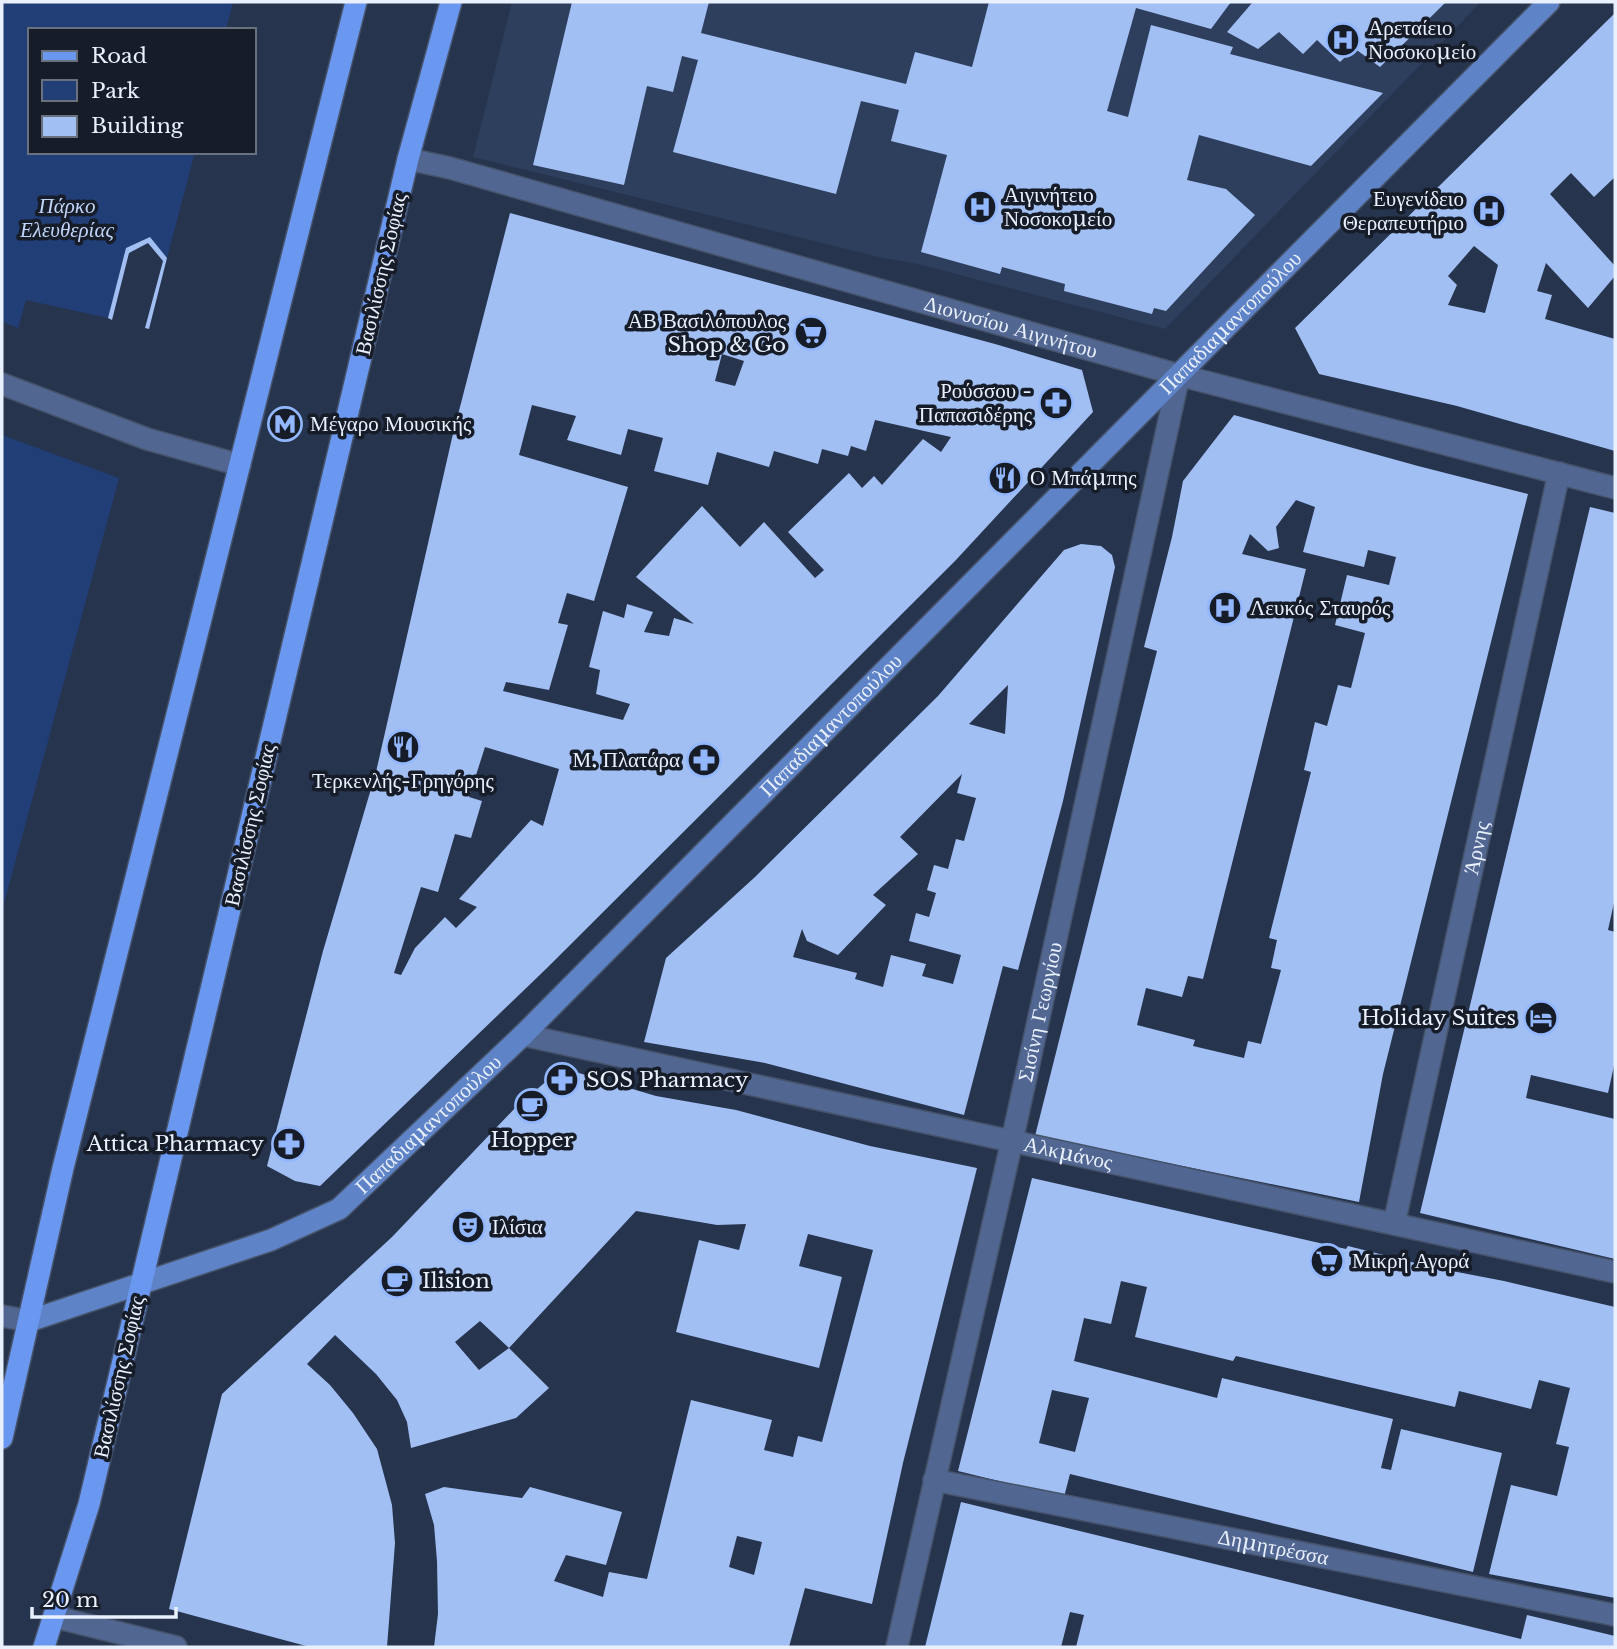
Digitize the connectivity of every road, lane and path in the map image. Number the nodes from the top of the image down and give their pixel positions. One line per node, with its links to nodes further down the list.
1 (356, 2): 7 (main road)
2 (451, 2): 4 (main road, Βασιλίσσης Σοφίας)
3 (1549, 2): 5 (street, Παπαδιαμαντοπούλου)
4 (408, 159): 5 (street, Διονυσίου Αιγινήτου); 14 (main road, Βασιλίσσης Σοφίας)
5 (1179, 375): 8 (street, Διονυσίου Αιγινήτου); 10 (street, Παπαδιαμαντοπούλου); 11 (street, Σισίνη Γεωργίου)
6 (2, 384): 7 (street)
7 (240, 465): 16 (main road)
8 (1559, 473): 9 (street, Διονυσίου Αιγινήτου); 12 (street, Άρνης)
9 (1615, 488)
10 (523, 1035): 11 (street, Αλκμάνος); 14 (street, Παπαδιαμαντοπούλου)
11 (1012, 1141): 12 (street, Αλκμάνος); 18 (street, Σισίνη Γεωργίου)
12 (1394, 1224): 13 (street, Αλκμάνος)
13 (1615, 1272)
14 (140, 1286): 16 (street, Παπαδιαμαντοπούλου); 20 (main road, Βασιλίσσης Σοφίας)
15 (2, 1316): 16 (street)
16 (29, 1321): 17 (main road)
17 (2, 1437)
18 (934, 1480): 19 (street, Δημητρέσσα); 23 (street, Σισίνη Γεωργίου)
19 (1615, 1615)
20 (55, 1617): 21 (main road, Βασιλίσσης Σοφίας); 22 (street)
21 (44, 1647)
22 (176, 1647)
23 (897, 1647)

